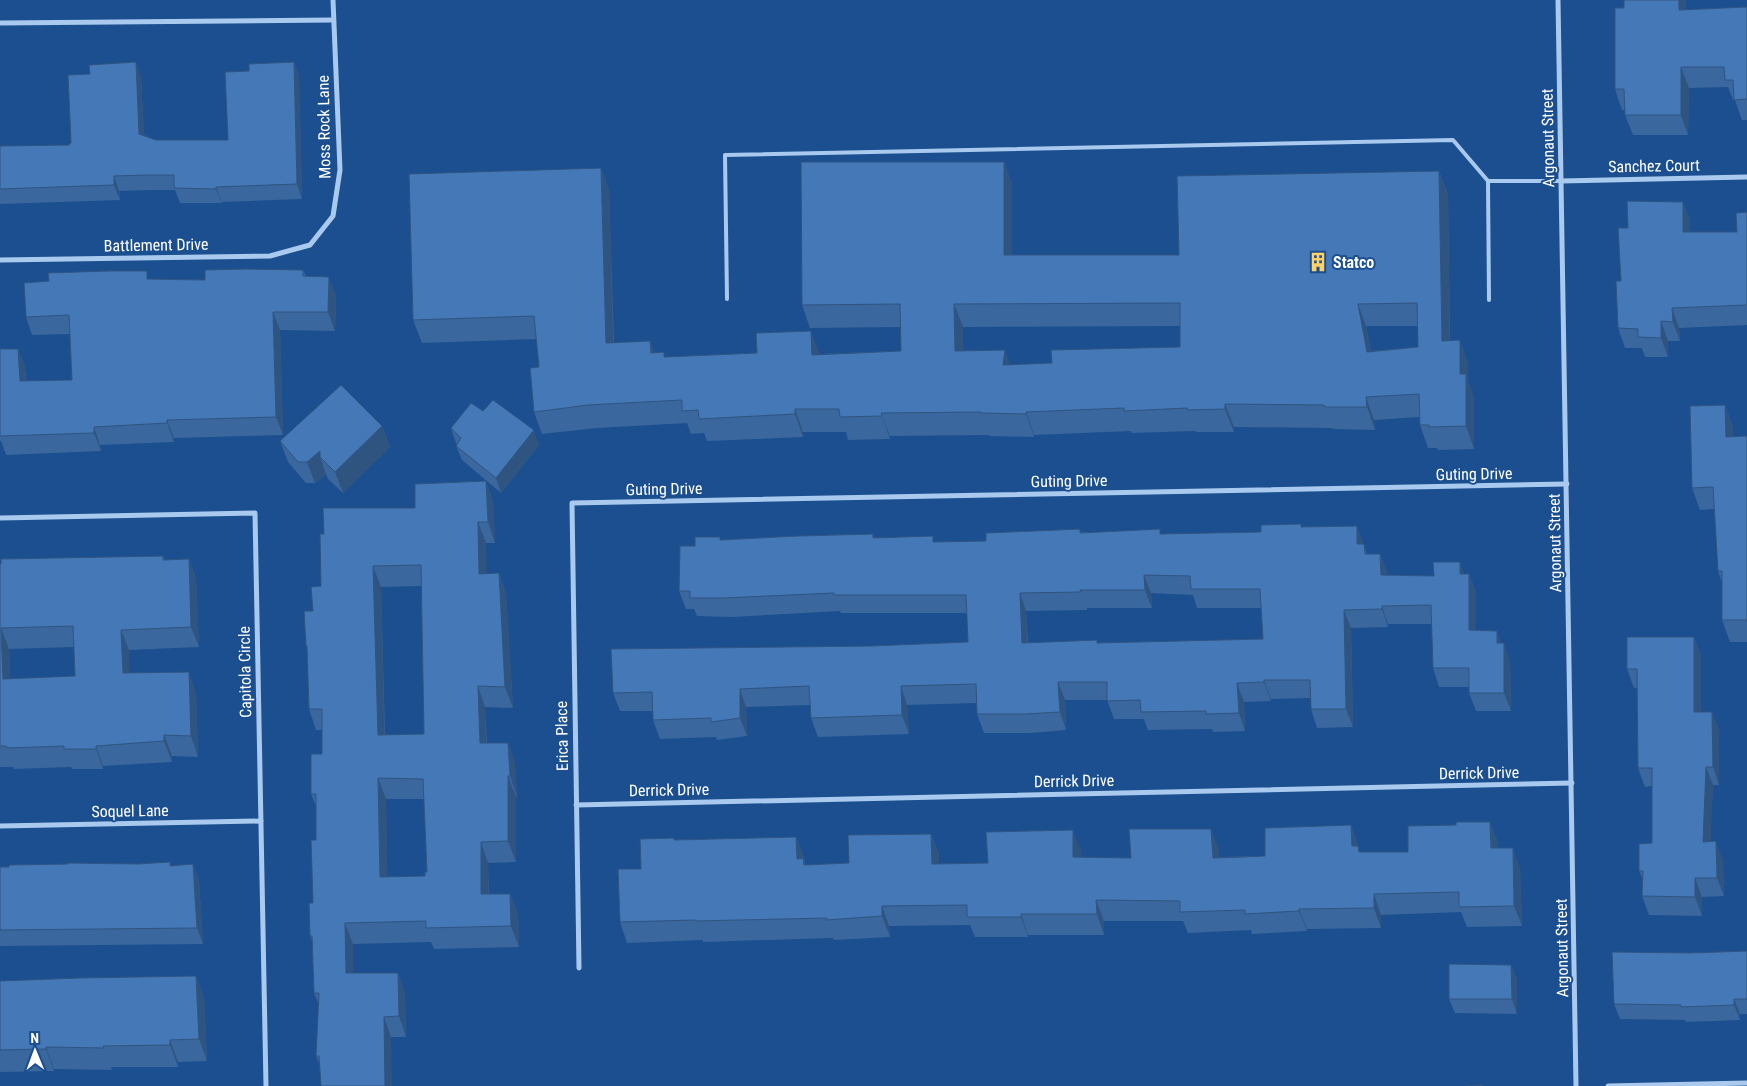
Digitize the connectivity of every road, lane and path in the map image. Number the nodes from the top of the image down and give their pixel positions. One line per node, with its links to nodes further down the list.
1 (333, 0): 3 (street, Moss Rock Lane)
2 (1558, 0): 6 (street, Argonaut Street)
3 (333, 20): 4 (street); 8 (street, Moss Rock Lane)
4 (0, 23)
5 (1747, 177): 6 (street, Sanchez Court)
6 (1561, 180): 7 (lane); 12 (street, Argonaut Street)
7 (1488, 181): 10 (lane); 11 (lane)
8 (310, 245): 9 (street, Battlement Drive)
9 (0, 260)
10 (728, 300)
11 (1489, 300)
12 (1567, 484): 13 (street, Guting Drive); 15 (street, Argonaut Street)
13 (572, 503): 16 (street, Erica Place)
14 (0, 518): 17 (street, Capitola Circle)
15 (1572, 783): 16 (street, Derrick Drive); 22 (street, Argonaut Street)
16 (576, 805): 19 (street, Erica Place)
17 (261, 821): 18 (street, Soquel Lane); 21 (street, Capitola Circle)
18 (0, 826)
19 (579, 968)
20 (1747, 1083): 23 (street)
21 (266, 1086)
22 (1576, 1086)
23 (1608, 1086)

